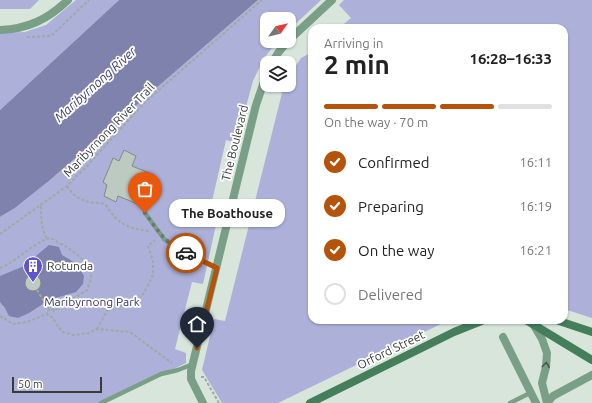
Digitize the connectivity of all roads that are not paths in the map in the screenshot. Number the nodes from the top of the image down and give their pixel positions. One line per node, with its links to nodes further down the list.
1 (68, 0): 3 (street)
2 (332, 0): 4 (street)
3 (0, 30)
4 (296, 34)
5 (283, 48): 6 (street)
6 (277, 56)
7 (261, 92): 9 (street, The Boulevard)
8 (145, 213): 9 (lane)
9 (217, 268): 17 (street, The Boulevard)
10 (474, 324): 22 (main road, Orford Street)
11 (531, 324): 25 (street, one-way to 11)
12 (532, 324): 16 (main road)
13 (568, 324): 14 (main road)
14 (591, 332)
15 (503, 337): 19 (street)
16 (592, 360)
17 (193, 364): 20 (lane); 21 (street, The Boulevard)
18 (592, 375): 25 (street)
19 (530, 393): 23 (lane); 24 (street)
20 (101, 403)
21 (203, 403)
22 (310, 403)
23 (510, 403)
24 (536, 403)
25 (547, 403)

